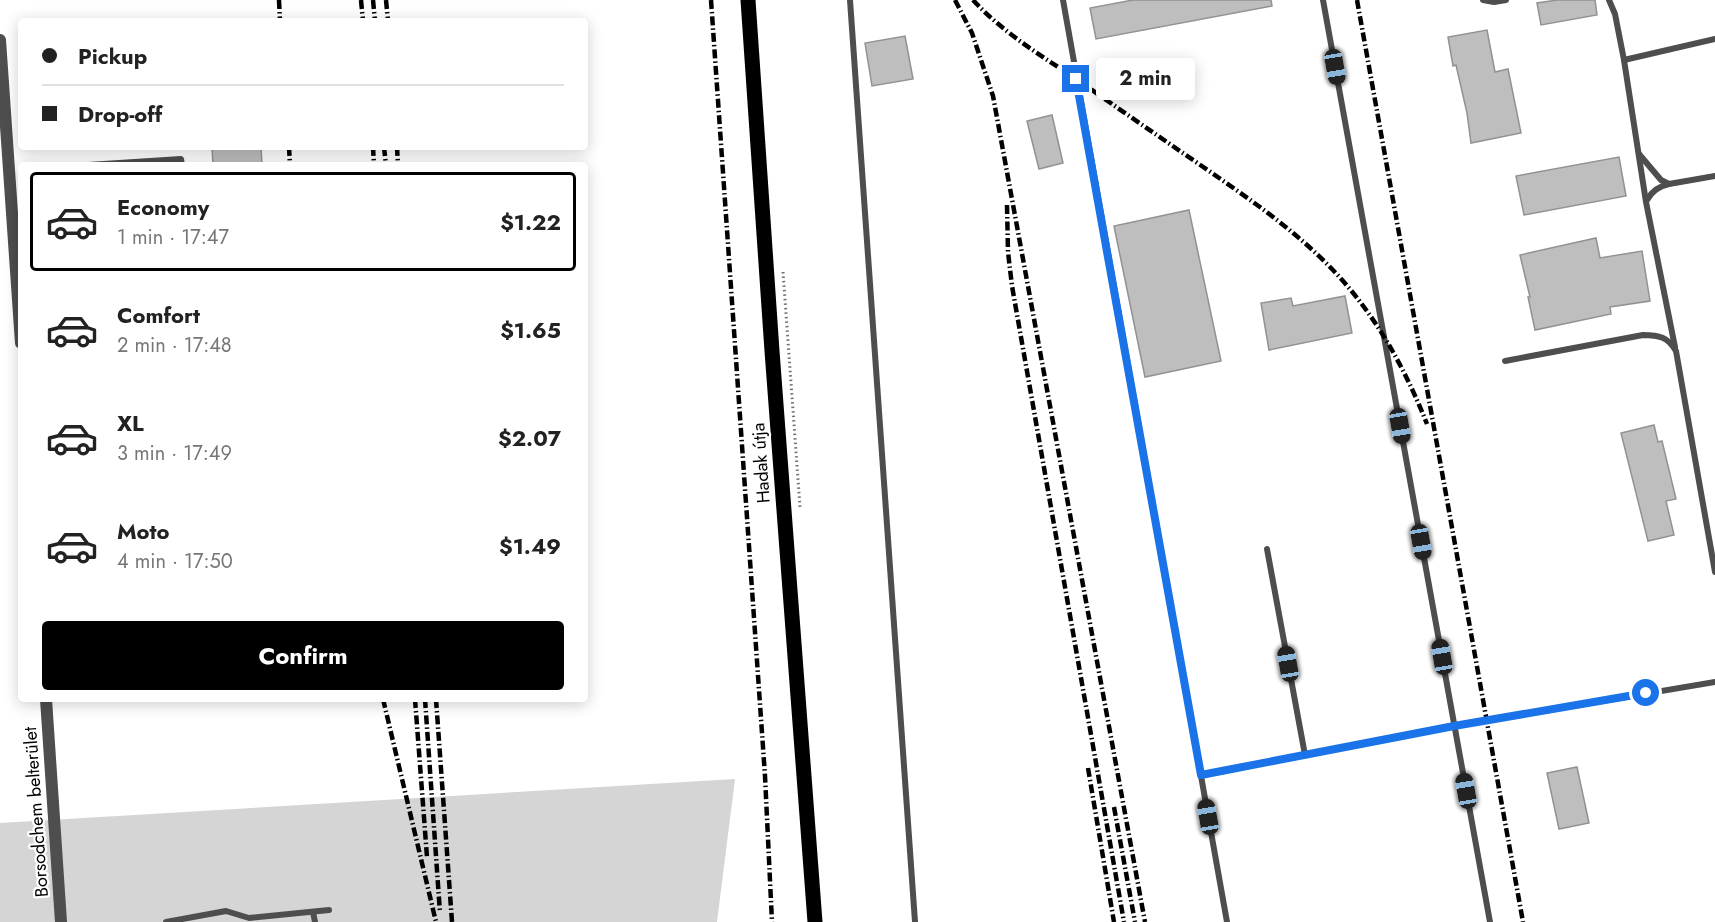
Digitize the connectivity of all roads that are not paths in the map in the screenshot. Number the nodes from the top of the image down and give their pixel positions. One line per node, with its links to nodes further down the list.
1 (748, 0): 37 (main road, Hadak útja)
2 (850, 0): 38 (lane)
3 (1063, 0): 26 (lane)
4 (1323, 0): 24 (lane)
5 (1483, 0): 6 (lane)
6 (1506, 0)
7 (1608, 0): 10 (lane)
8 (1715, 39): 10 (lane)
9 (0, 40): 17 (street)
10 (1624, 60): 11 (lane)
11 (1639, 154): 15 (lane); 16 (lane)
12 (134, 162): 13 (lane)
13 (182, 162)
14 (1715, 176): 15 (lane)
15 (1670, 184): 16 (lane)
16 (1646, 202): 18 (lane)
17 (18, 285)
18 (1676, 351): 19 (lane); 21 (lane)
19 (1505, 362)
20 (1267, 549): 25 (lane)
21 (1715, 572)
22 (1715, 682): 24 (lane)
23 (46, 702): 32 (street, Borsodchem belterület)
24 (1454, 726): 25 (lane); 40 (lane)
25 (1305, 755): 26 (lane)
26 (1201, 775): 39 (lane)
27 (329, 910): 28 (lane)
28 (313, 912): 30 (lane); 36 (lane)
29 (233, 914): 30 (lane); 31 (lane); 34 (lane)
30 (293, 914): 35 (lane)
31 (195, 919): 33 (lane)
32 (61, 922)
33 (166, 922)
34 (241, 922)
35 (295, 922)
36 (315, 922)
37 (815, 922)
38 (915, 922)
39 (1227, 922)
40 (1490, 922)

